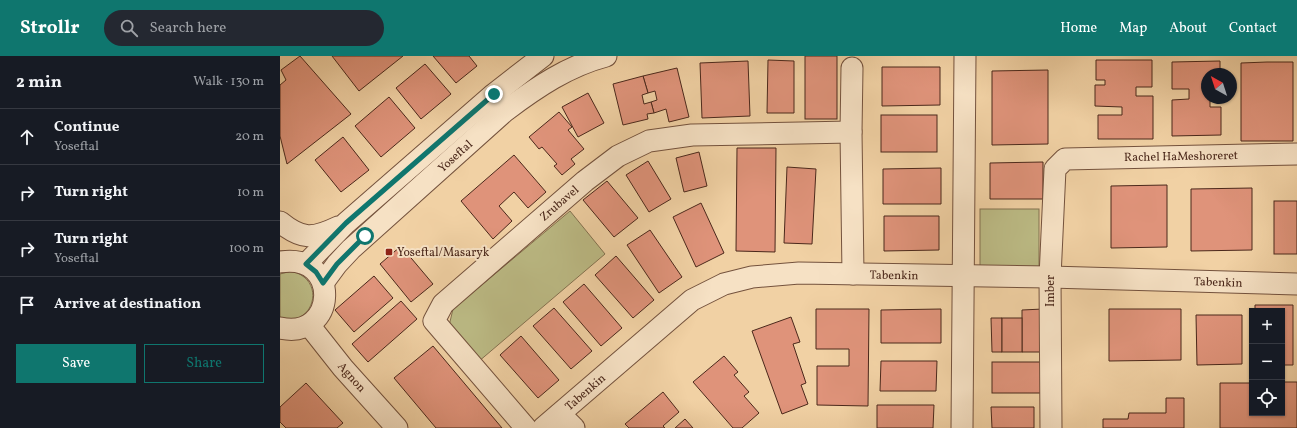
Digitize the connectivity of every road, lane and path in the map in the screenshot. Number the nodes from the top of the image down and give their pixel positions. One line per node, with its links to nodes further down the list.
1 (543, 56): 9 (street, Yoseftal)
2 (606, 56): 15 (street, Yoseftal)
3 (965, 56): 13 (street)
4 (852, 68): 5 (street)
5 (851, 132): 12 (street); 21 (street, Zrubavel)
6 (1297, 154): 7 (street, Rachel HaMeshoreret)
7 (1065, 159): 14 (street, Imber)
8 (280, 222): 9 (street)
9 (346, 223): 11 (street, Yoseftal)
10 (280, 262): 11 (street)
11 (306, 264): 15 (street)
12 (853, 274): 13 (street, Tabenkin); 19 (street, Tabenkin)
13 (964, 276): 14 (street, Tabenkin); 23 (street)
14 (1050, 277): 16 (street, Tabenkin); 24 (street, Imber)
15 (323, 283): 17 (street)
16 (1297, 284)
17 (309, 324): 18 (street); 20 (street, Agnon)
18 (280, 328)
19 (567, 421): 22 (street, Tabenkin)
20 (395, 427)
21 (526, 428)
22 (543, 428)
23 (962, 428)
24 (1051, 428)

